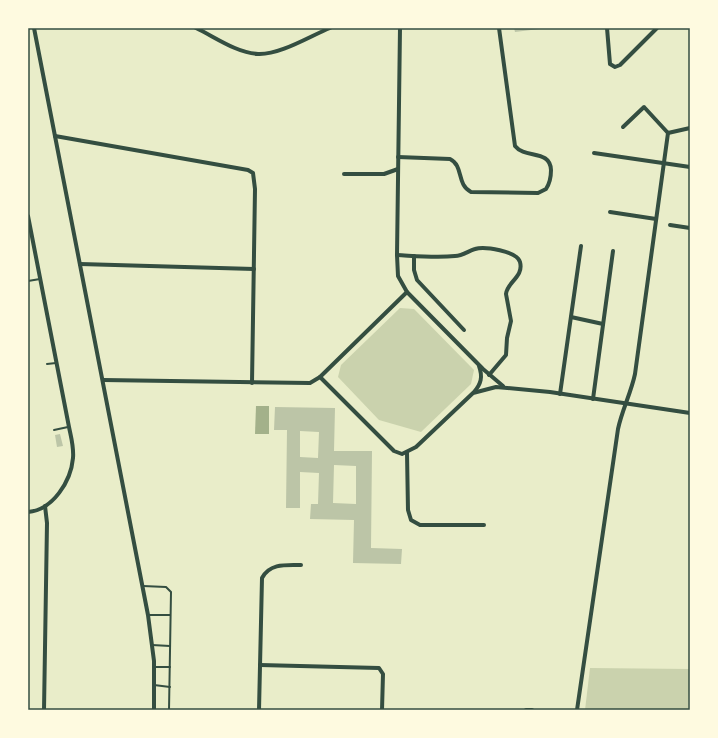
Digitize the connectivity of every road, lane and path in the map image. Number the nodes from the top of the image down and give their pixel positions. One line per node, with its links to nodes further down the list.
1 (34, 28): 11 (street)
2 (196, 28): 3 (street)
3 (330, 28)
4 (400, 28): 13 (street)
5 (499, 28): 13 (street)
6 (607, 28): 7 (street)
7 (657, 28)
8 (623, 127): 10 (street)
9 (690, 128): 10 (street)
10 (668, 134): 14 (street)
11 (55, 136): 27 (street); 28 (street)
12 (594, 153): 14 (street)
13 (398, 157): 16 (street)
14 (664, 163): 15 (street); 20 (street)
15 (690, 167)
16 (398, 169): 17 (street); 25 (street)
17 (344, 174)
18 (610, 212): 20 (street)
19 (28, 216): 29 (street)
20 (656, 219): 46 (street)
21 (670, 225): 22 (street)
22 (690, 228)
23 (581, 246): 32 (street)
24 (613, 252): 33 (street)
25 (397, 255): 26 (street); 31 (street)
26 (414, 256): 34 (street); 38 (street)
27 (80, 264): 28 (street); 40 (street)
28 (254, 269): 41 (street)
29 (40, 278): 30 (lane); 35 (street)
30 (28, 281)
31 (407, 292): 37 (street); 39 (street)
32 (571, 317): 33 (street); 44 (street)
33 (603, 324): 45 (street)
34 (464, 330)
35 (57, 363): 36 (lane); 48 (street)
36 (47, 364)
37 (478, 364): 38 (street); 43 (street)
38 (489, 375): 42 (street)
39 (320, 377): 41 (street); 50 (street)
40 (103, 380): 41 (street); 55 (street)
41 (252, 382)
42 (503, 386): 43 (street); 44 (street)
43 (473, 393): 50 (street)
44 (560, 394): 45 (street)
45 (593, 399): 46 (street)
46 (625, 404): 47 (street); 72 (street)
47 (690, 413)
48 (69, 426): 49 (lane); 51 (street)
49 (54, 430)
50 (407, 453): 53 (street)
51 (45, 506): 52 (street); 65 (street)
52 (28, 512)
53 (484, 525)
54 (301, 565): 60 (street)
55 (142, 586): 56 (street); 57 (lane)
56 (148, 615): 57 (lane); 58 (street)
57 (171, 615): 59 (lane)
58 (152, 646): 59 (lane); 61 (street)
59 (170, 646): 62 (lane)
60 (260, 665): 68 (street); 69 (street)
61 (154, 667): 62 (lane); 63 (street)
62 (170, 667): 64 (lane)
63 (154, 685): 64 (lane); 66 (street)
64 (170, 687): 67 (lane)
65 (44, 710)
66 (154, 710)
67 (169, 710)
68 (260, 710)
69 (382, 710)
70 (526, 710): 71 (street)
71 (532, 710)
72 (577, 710)

